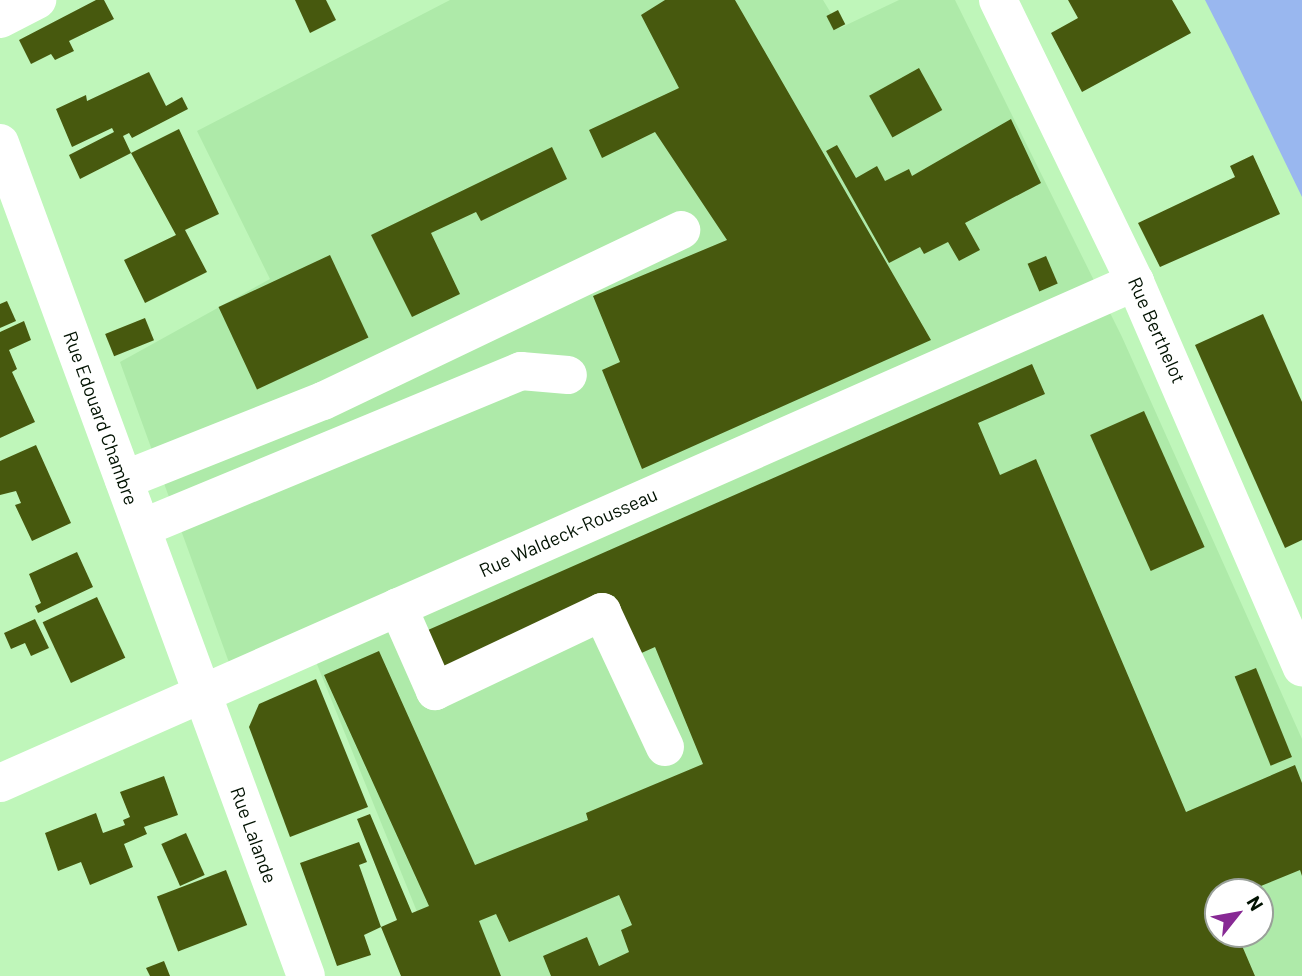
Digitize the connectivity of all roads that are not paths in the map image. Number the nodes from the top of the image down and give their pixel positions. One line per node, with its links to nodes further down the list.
1 (37, 0): 3 (street)
2 (998, 0): 6 (street, Rue Berthelot)
3 (0, 19)
4 (0, 143): 8 (street, Rue Edouard Chambre)
5 (681, 230): 8 (street)
6 (1135, 282): 10 (street, Rue Waldeck-Rousseau); 11 (street, Rue Berthelot)
7 (568, 375): 9 (street)
8 (124, 480): 9 (street, Rue Edouard Chambre)
9 (142, 528): 12 (street, Rue Edouard Chambre)
10 (398, 607): 12 (street, Rue Waldeck-Rousseau); 13 (street)
11 (1302, 667)
12 (202, 693): 14 (street, Rue Waldeck-Rousseau); 15 (street, Rue Lalande)
13 (665, 747)
14 (0, 783)
15 (306, 976)

